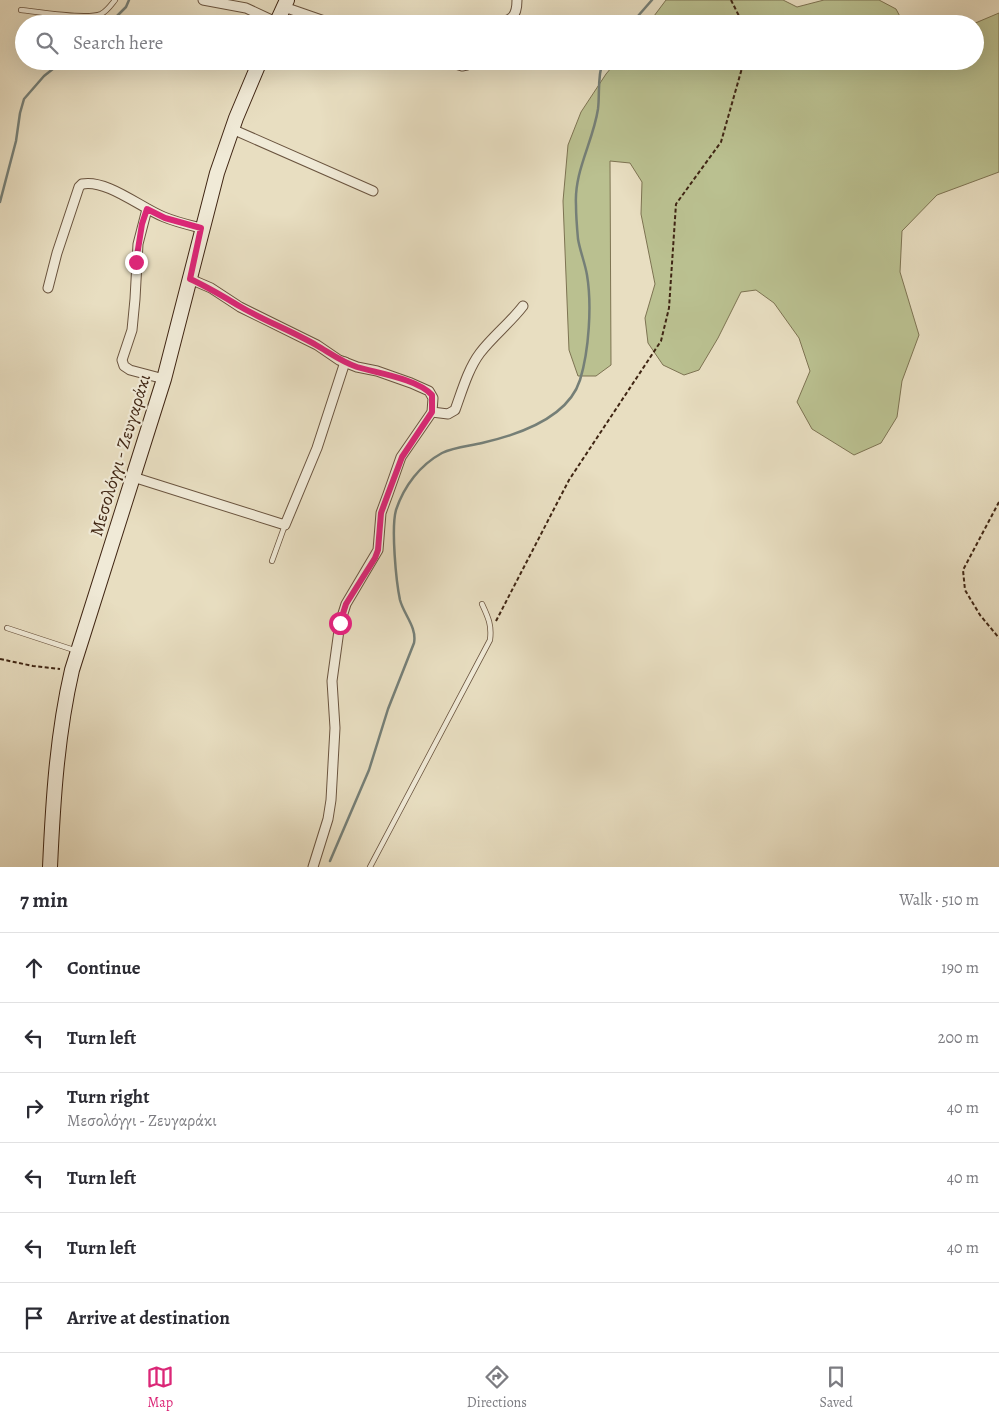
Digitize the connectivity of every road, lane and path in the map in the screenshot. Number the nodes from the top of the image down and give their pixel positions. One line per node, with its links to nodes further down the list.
1 (115, 0): 8 (lane)
2 (203, 0): 9 (street)
3 (517, 0): 11 (street)
4 (731, 0): 12 (path)
5 (285, 4): 10 (street)
6 (21, 10): 7 (lane)
7 (54, 15)
8 (96, 15)
9 (260, 15)
10 (311, 15)
11 (514, 15)
12 (738, 15)
13 (256, 70): 15 (main road, Μεσολόγγι - Ζευγαράκι)
14 (741, 70): 31 (path)
15 (232, 129): 16 (street); 18 (main road, Μεσολόγγι - Ζευγαράκι)
16 (373, 192)
17 (147, 209): 18 (street); 20 (street); 23 (street)
18 (201, 228): 19 (main road, Μεσολόγγι - Ζευγαράκι)
19 (190, 279): 22 (street); 23 (main road, Μεσολόγγι - Ζευγαράκι)
20 (48, 288)
21 (523, 306): 24 (street)
22 (345, 362): 24 (street); 27 (street)
23 (164, 379): 25 (main road, Μεσολόγγι - Ζευγαράκι)
24 (432, 412): 36 (street)
25 (133, 477): 27 (street); 33 (main road, Μεσολόγγι - Ζευγαράκι)
26 (999, 502): 32 (path)
27 (285, 525): 28 (lane)
28 (272, 560)
29 (482, 604): 31 (lane)
30 (7, 628): 33 (lane)
31 (492, 630): 38 (lane)
32 (999, 638)
33 (78, 652): 35 (main road, Μεσολόγγι - Ζευγαράκι)
34 (0, 659): 35 (path)
35 (72, 670): 37 (main road, Μεσολόγγι - Ζευγαράκι)
36 (315, 866)
37 (50, 867)
38 (370, 867)

